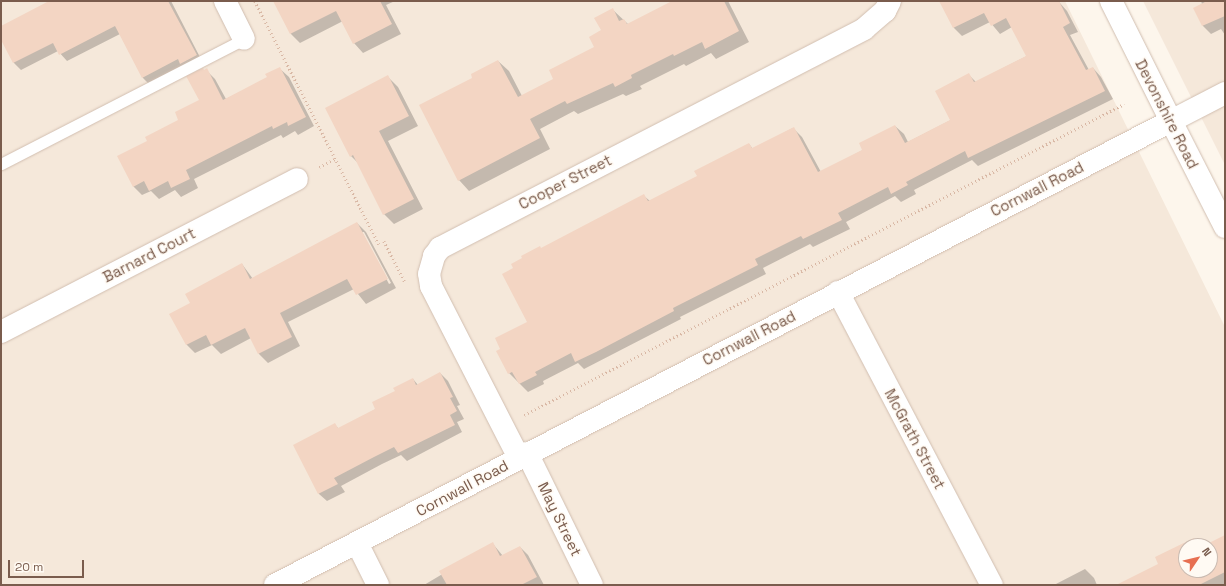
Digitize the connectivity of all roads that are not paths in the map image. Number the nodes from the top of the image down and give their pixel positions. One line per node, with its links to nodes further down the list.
1 (225, 1): 4 (street)
2 (890, 1): 12 (street, Cooper Street)
3 (1111, 1): 6 (street, Devonshire Road)
4 (244, 39): 7 (lane)
5 (1225, 93): 6 (street, Cornwall Road)
6 (1171, 121): 9 (street, Devonshire Road); 10 (street, Cornwall Road)
7 (1, 164)
8 (296, 178): 11 (street, Barnard Court)
9 (1225, 227)
10 (838, 292): 12 (street, Cornwall Road); 17 (street, McGrath Street)
11 (1, 332)
12 (523, 456): 13 (street, Cornwall Road); 16 (street, May Street)
13 (356, 543): 14 (street, Cornwall Road); 15 (street)
14 (275, 585)
15 (378, 585)
16 (592, 585)
17 (992, 585)

